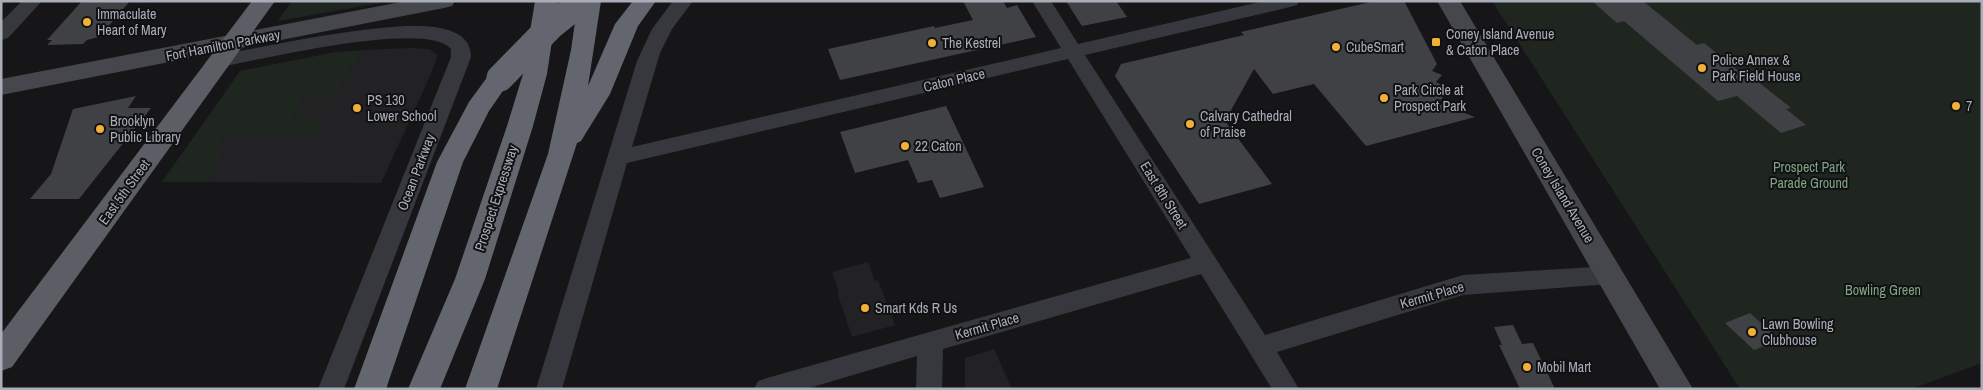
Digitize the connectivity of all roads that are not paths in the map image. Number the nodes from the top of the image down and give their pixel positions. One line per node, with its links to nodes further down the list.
1 (34, 1): 12 (street)
2 (264, 1): 13 (highway, East 5th Street)
3 (444, 1): 13 (main road, Fort Hamilton Parkway)
4 (546, 1): 25 (highway, Prospect Expressway)
5 (582, 1): 24 (highway, bridge)
6 (590, 1): 16 (highway)
7 (645, 1): 16 (highway)
8 (684, 1): 17 (street)
9 (1041, 1): 14 (street, East 8th Street)
10 (1290, 1): 14 (street, Caton Place)
11 (1448, 1): 19 (main road, Coney Island Avenue)
12 (1, 34)
13 (227, 52): 15 (main road, Fort Hamilton Parkway); 22 (highway, East 5th Street); 23 (street, Ocean Parkway)
14 (1073, 52): 17 (street, Caton Place); 18 (street, East 8th Street)
15 (1, 88)
16 (561, 154): 26 (highway)
17 (617, 158): 27 (street)
18 (1206, 263): 20 (street, Kermit Place); 21 (street, East 8th Street)
19 (1610, 275): 21 (street, Kermit Place); 31 (main road, Coney Island Avenue)
20 (930, 342): 28 (street, Kermit Place); 29 (street)
21 (1260, 347): 30 (street, East 8th Street)
22 (1, 358)
23 (331, 389)
24 (370, 389)
25 (424, 389)
26 (481, 389)
27 (549, 389)
28 (767, 389)
29 (929, 389)
30 (1286, 389)
31 (1677, 389)

